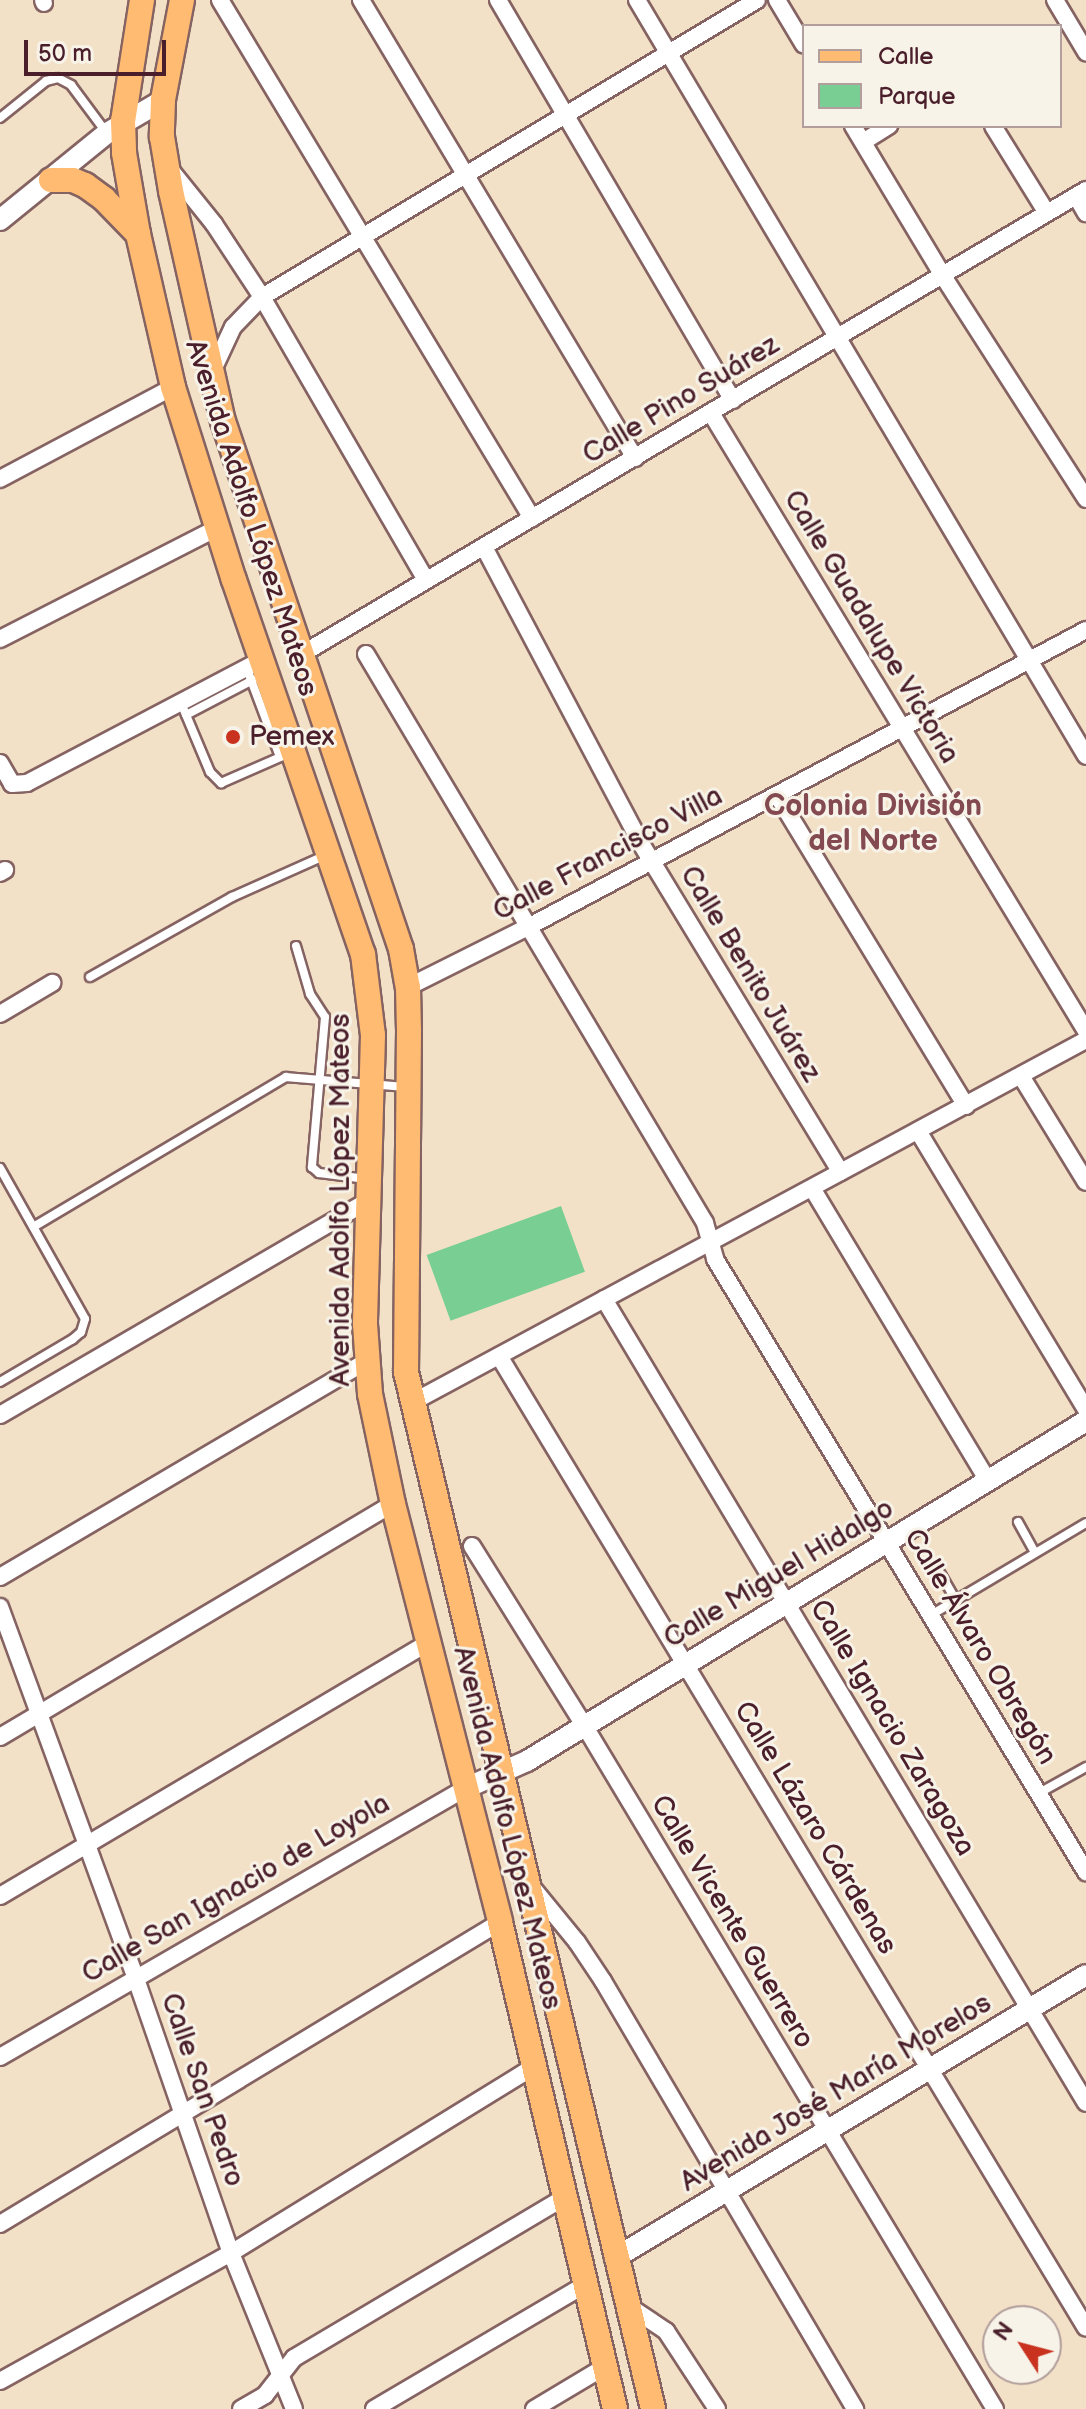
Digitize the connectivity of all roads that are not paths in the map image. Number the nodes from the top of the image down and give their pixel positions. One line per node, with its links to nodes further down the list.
1 (142, 0): 17 (main road, Avenida Adolfo López Mateos)
2 (182, 0): 14 (main road, Avenida Adolfo López Mateos)
3 (220, 0): 30 (street)
4 (361, 0): 23 (street)
5 (498, 0): 15 (street)
6 (637, 0): 13 (street)
7 (757, 0): 13 (street)
8 (777, 0): 11 (street)
9 (1055, 0): 10 (street)
10 (1062, 23): 12 (street)
11 (802, 42)
12 (1086, 52)
13 (669, 53): 15 (street); 33 (street)
14 (163, 100): 17 (street); 22 (main road, Avenida Adolfo López Mateos)
15 (568, 115): 23 (street); 36 (street)
16 (0, 118): 17 (lane)
17 (115, 127): 24 (street); 29 (main road, Avenida Adolfo López Mateos)
18 (854, 128): 21 (street)
19 (886, 128): 21 (street)
20 (994, 128): 26 (street)
21 (863, 142): 31 (street)
22 (167, 165): 32 (street); 34 (main road, Avenida Adolfo López Mateos)
23 (466, 177): 30 (street); 38 (street)
24 (51, 180): 28 (street); 29 (main road)
25 (1081, 193): 26 (street, Calle Pino Suárez); 27 (street)
26 (1047, 213): 31 (street, Calle Pino Suárez)
27 (1086, 213)
28 (0, 220)
29 (138, 234): 35 (main road, Avenida Adolfo López Mateos)
30 (365, 237): 32 (street); 41 (street)
31 (943, 276): 33 (street, Calle Pino Suárez); 40 (street)
32 (262, 297): 34 (street); 46 (street)
33 (837, 337): 36 (street, Calle Pino Suárez); 51 (street)
34 (211, 374): 44 (main road, Avenida Adolfo López Mateos)
35 (173, 387): 39 (street); 42 (main road, Avenida Adolfo López Mateos)
36 (733, 400): 37 (street, Calle Pino Suárez)
37 (711, 413): 38 (street, Calle Pino Suárez); 54 (street, Calle Guadalupe Victoria)
38 (635, 458): 41 (street, Calle Pino Suárez)
39 (0, 479)
40 (1086, 499)
41 (532, 518): 43 (street, Calle Pino Suárez)
42 (219, 527): 45 (main road, Avenida Adolfo López Mateos); 48 (street)
43 (484, 547): 46 (street, Calle Pino Suárez); 60 (street, Calle Benito Juárez)
44 (273, 564): 45 (main road); 49 (main road, Avenida Adolfo López Mateos)
45 (234, 580): 52 (main road, Avenida Adolfo López Mateos)
46 (426, 580): 49 (street, Calle Pino Suárez)
47 (1086, 630): 51 (street, Calle Francisco Villa)
48 (0, 639)
49 (302, 654): 65 (main road, Avenida Adolfo López Mateos)
50 (366, 654): 61 (street)
51 (1027, 661): 54 (street, Calle Francisco Villa); 56 (street)
52 (257, 670): 53 (street); 55 (main road, Avenida Adolfo López Mateos)
53 (184, 709): 55 (lane); 57 (street)
54 (902, 727): 58 (street, Calle Francisco Villa); 67 (street, Calle Guadalupe Victoria)
55 (287, 754): 59 (main road, Avenida Adolfo López Mateos)
56 (1086, 756)
57 (0, 763)
58 (777, 795): 60 (street, Calle Francisco Villa); 73 (street)
59 (330, 853): 63 (lane); 71 (main road, Avenida Adolfo López Mateos)
60 (650, 860): 61 (street, Calle Francisco Villa); 76 (street, Calle Benito Juárez)
61 (528, 927): 65 (street, Calle Francisco Villa); 81 (street)
62 (296, 946): 70 (lane)
63 (90, 977)
64 (52, 983): 66 (street)
65 (408, 987): 72 (main road, Avenida Adolfo López Mateos)
66 (0, 1014)
67 (1086, 1031)
68 (1086, 1040): 69 (street)
69 (1021, 1076): 73 (street); 77 (street)
70 (321, 1079): 71 (lane); 79 (lane); 80 (lane)
71 (370, 1083): 72 (lane); 79 (main road, Avenida Adolfo López Mateos)
72 (408, 1087): 86 (main road, Avenida Adolfo López Mateos)
73 (966, 1106): 74 (street)
74 (918, 1131): 76 (street); 87 (street)
75 (0, 1168): 80 (lane)
76 (841, 1172): 78 (street)
77 (1086, 1182)
78 (812, 1188): 81 (street); 90 (street)
79 (368, 1190): 84 (main road, Avenida Adolfo López Mateos); 88 (street)
80 (35, 1226): 85 (lane)
81 (711, 1241): 82 (street); 94 (street, Calle Álvaro Obregón)
82 (604, 1299): 83 (street); 99 (street, Calle Ignacio Zaragoza)
83 (499, 1356): 86 (street); 104 (street, Calle Lázaro Cárdenas)
84 (367, 1361): 91 (main road, Avenida Adolfo López Mateos); 98 (street)
85 (0, 1382)
86 (413, 1402): 109 (main road, Avenida Adolfo López Mateos)
87 (1086, 1410)
88 (0, 1415)
89 (1086, 1421): 90 (street, Calle Miguel Hidalgo)
90 (988, 1481): 94 (street, Calle Miguel Hidalgo)
91 (393, 1504): 103 (main road, Avenida Adolfo López Mateos); 105 (street)
92 (1018, 1522): 96 (lane)
93 (1086, 1523): 96 (lane)
94 (887, 1542): 99 (street, Calle Miguel Hidalgo); 102 (street, Calle Álvaro Obregón)
95 (472, 1546): 106 (street, Calle Vicente Guerrero)
96 (1035, 1553): 100 (lane)
97 (939, 1571): 100 (lane)
98 (0, 1577)
99 (787, 1601): 104 (street, Calle Miguel Hidalgo); 119 (street, Calle Ignacio Zaragoza)
100 (956, 1601): 102 (lane)
101 (0, 1607): 105 (street, Calle San Pedro)
102 (931, 1615): 111 (street, Calle Álvaro Obregón)
103 (430, 1642): 110 (main road, Avenida Adolfo López Mateos); 112 (street)
104 (686, 1663): 106 (street, Calle Miguel Hidalgo); 122 (street, Calle Lázaro Cárdenas)
105 (38, 1715): 107 (street); 112 (street, Calle San Pedro)
106 (584, 1725): 109 (street, Calle Miguel Hidalgo); 125 (street, Calle Vicente Guerrero)
107 (0, 1737)
108 (1086, 1767): 111 (lane)
109 (501, 1773): 110 (street, Calle San Ignacio de Loyola); 114 (main road, Avenida Adolfo López Mateos)
110 (466, 1788): 116 (main road, Avenida Adolfo López Mateos); 118 (street, Calle San Ignacio de Loyola)
111 (1039, 1794): 113 (street, Calle Álvaro Obregón)
112 (88, 1845): 115 (street); 118 (street, Calle San Pedro)
113 (1086, 1872)
114 (525, 1880): 126 (street); 130 (main road, Avenida Adolfo López Mateos)
115 (0, 1896)
116 (500, 1922): 121 (main road, Avenida Adolfo López Mateos); 124 (street)
117 (1086, 1975): 119 (street, Avenida José María Morelos)
118 (136, 1979): 120 (street, Calle San Ignacio de Loyola); 124 (street, Calle San Pedro)
119 (1029, 2009): 122 (street, Avenida José María Morelos); 123 (street, Calle Ignacio Zaragoza)
120 (0, 2057)
121 (535, 2066): 127 (main road, Avenida Adolfo López Mateos); 129 (street)
122 (929, 2070): 125 (street, Avenida José María Morelos); 133 (street, Calle Lázaro Cárdenas)
123 (1086, 2103)
124 (184, 2116): 128 (street); 129 (street, Calle San Pedro)
125 (826, 2132): 126 (street, Avenida José María Morelos); 145 (street, Calle Vicente Guerrero)
126 (724, 2193): 130 (street, Avenida José María Morelos); 144 (street)
127 (565, 2197): 131 (main road, Avenida Adolfo López Mateos); 135 (street)
128 (0, 2224)
129 (231, 2253): 135 (street, Calle San Pedro); 136 (street)
130 (615, 2258): 132 (main road, Avenida Adolfo López Mateos)
131 (586, 2284): 134 (main road, Avenida Adolfo López Mateos); 139 (street)
132 (627, 2305): 142 (main road, Avenida Adolfo López Mateos); 143 (street)
133 (1086, 2328)
134 (606, 2366): 140 (street); 141 (main road, Avenida Adolfo López Mateos)
135 (280, 2376): 137 (street); 138 (street, Calle San Pedro)
136 (0, 2381)
137 (241, 2409)
138 (294, 2409)
139 (374, 2409)
140 (534, 2409)
141 (615, 2409)
142 (653, 2409)
143 (717, 2409)
144 (855, 2409)
145 (995, 2409)

